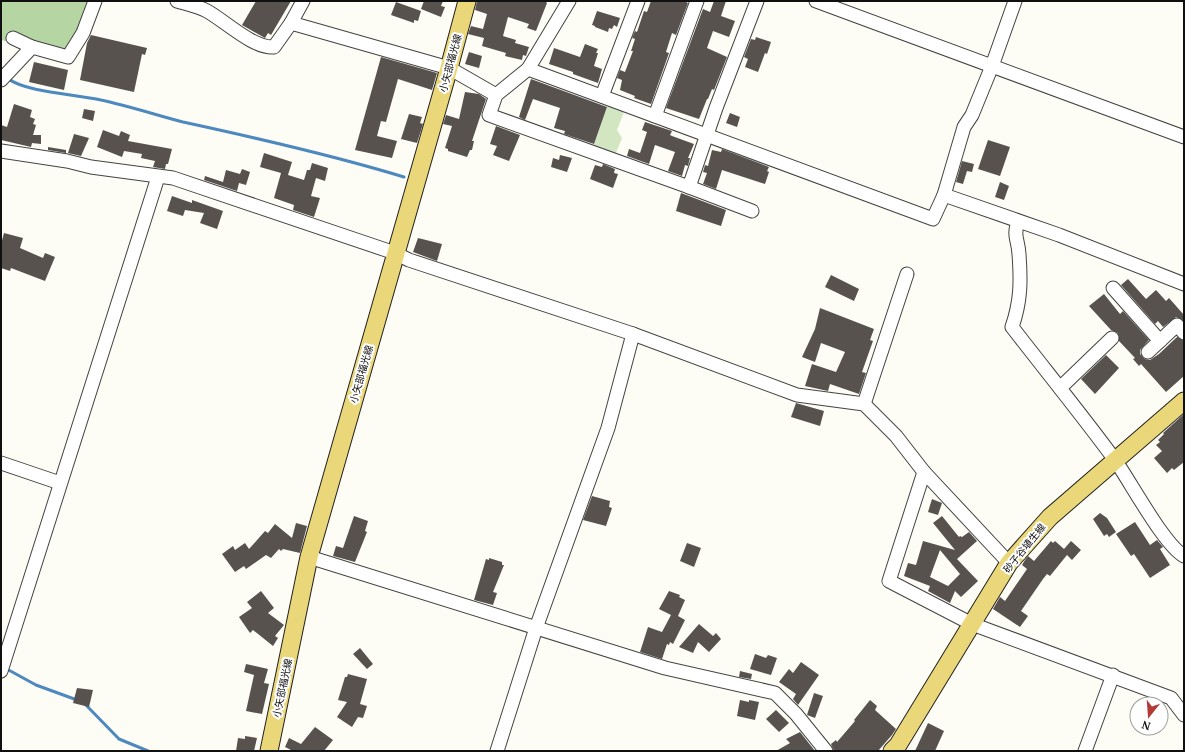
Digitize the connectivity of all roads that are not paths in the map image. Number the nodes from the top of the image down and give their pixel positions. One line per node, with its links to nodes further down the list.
1 (95, 1): 13 (street)
2 (177, 1): 11 (street)
3 (303, 1): 11 (street)
4 (467, 1): 15 (main road, 小矢部福光線)
5 (569, 1): 16 (street)
6 (638, 1): 19 (street)
7 (697, 1): 20 (street)
8 (757, 1): 21 (street)
9 (816, 1): 14 (street)
10 (1015, 1): 14 (street)
11 (291, 23): 15 (street)
12 (12, 38): 13 (street)
13 (32, 47): 17 (street)
14 (992, 66): 22 (street); 26 (street)
15 (449, 68): 18 (street); 29 (main road, 小矢部福光線)
16 (528, 69): 18 (street); 19 (street)
17 (1, 80)
18 (496, 95): 25 (street)
19 (602, 96): 20 (street)
20 (655, 116): 21 (street)
21 (706, 135): 25 (street); 26 (street)
22 (1184, 137)
23 (1, 151): 24 (street)
24 (158, 177): 29 (street); 44 (street)
25 (689, 187): 27 (street)
26 (944, 195): 28 (street)
27 (752, 211)
28 (1018, 220): 31 (street); 38 (street)
29 (395, 253): 34 (street); 46 (main road, 小矢部福光線)
30 (907, 274): 40 (street)
31 (1184, 284)
32 (1113, 288): 36 (street)
33 (1184, 333): 36 (street)
34 (633, 334): 40 (street); 49 (street)
35 (1112, 338): 38 (street)
36 (1160, 341): 37 (street)
37 (1148, 352)
38 (1060, 388): 41 (street)
39 (1184, 402): 41 (main road, 砂子谷埴生線)
40 (864, 404): 43 (street)
41 (1115, 460): 45 (street); 47 (main road, 砂子谷埴生線)
42 (1, 463): 44 (street)
43 (924, 472): 47 (street); 48 (street)
44 (60, 483): 50 (street)
45 (1184, 556)
46 (309, 557): 49 (street); 53 (main road, 小矢部福光線)
47 (1009, 563): 48 (main road, 砂子谷埴生線)
48 (972, 624): 51 (street); 56 (main road, 砂子谷埴生線)
49 (536, 628): 54 (street); 55 (street)
50 (1, 671)
51 (1113, 675): 52 (street); 57 (street)
52 (1184, 715)
53 (268, 751)
54 (497, 751)
55 (826, 751)
56 (892, 751)
57 (1085, 751)

